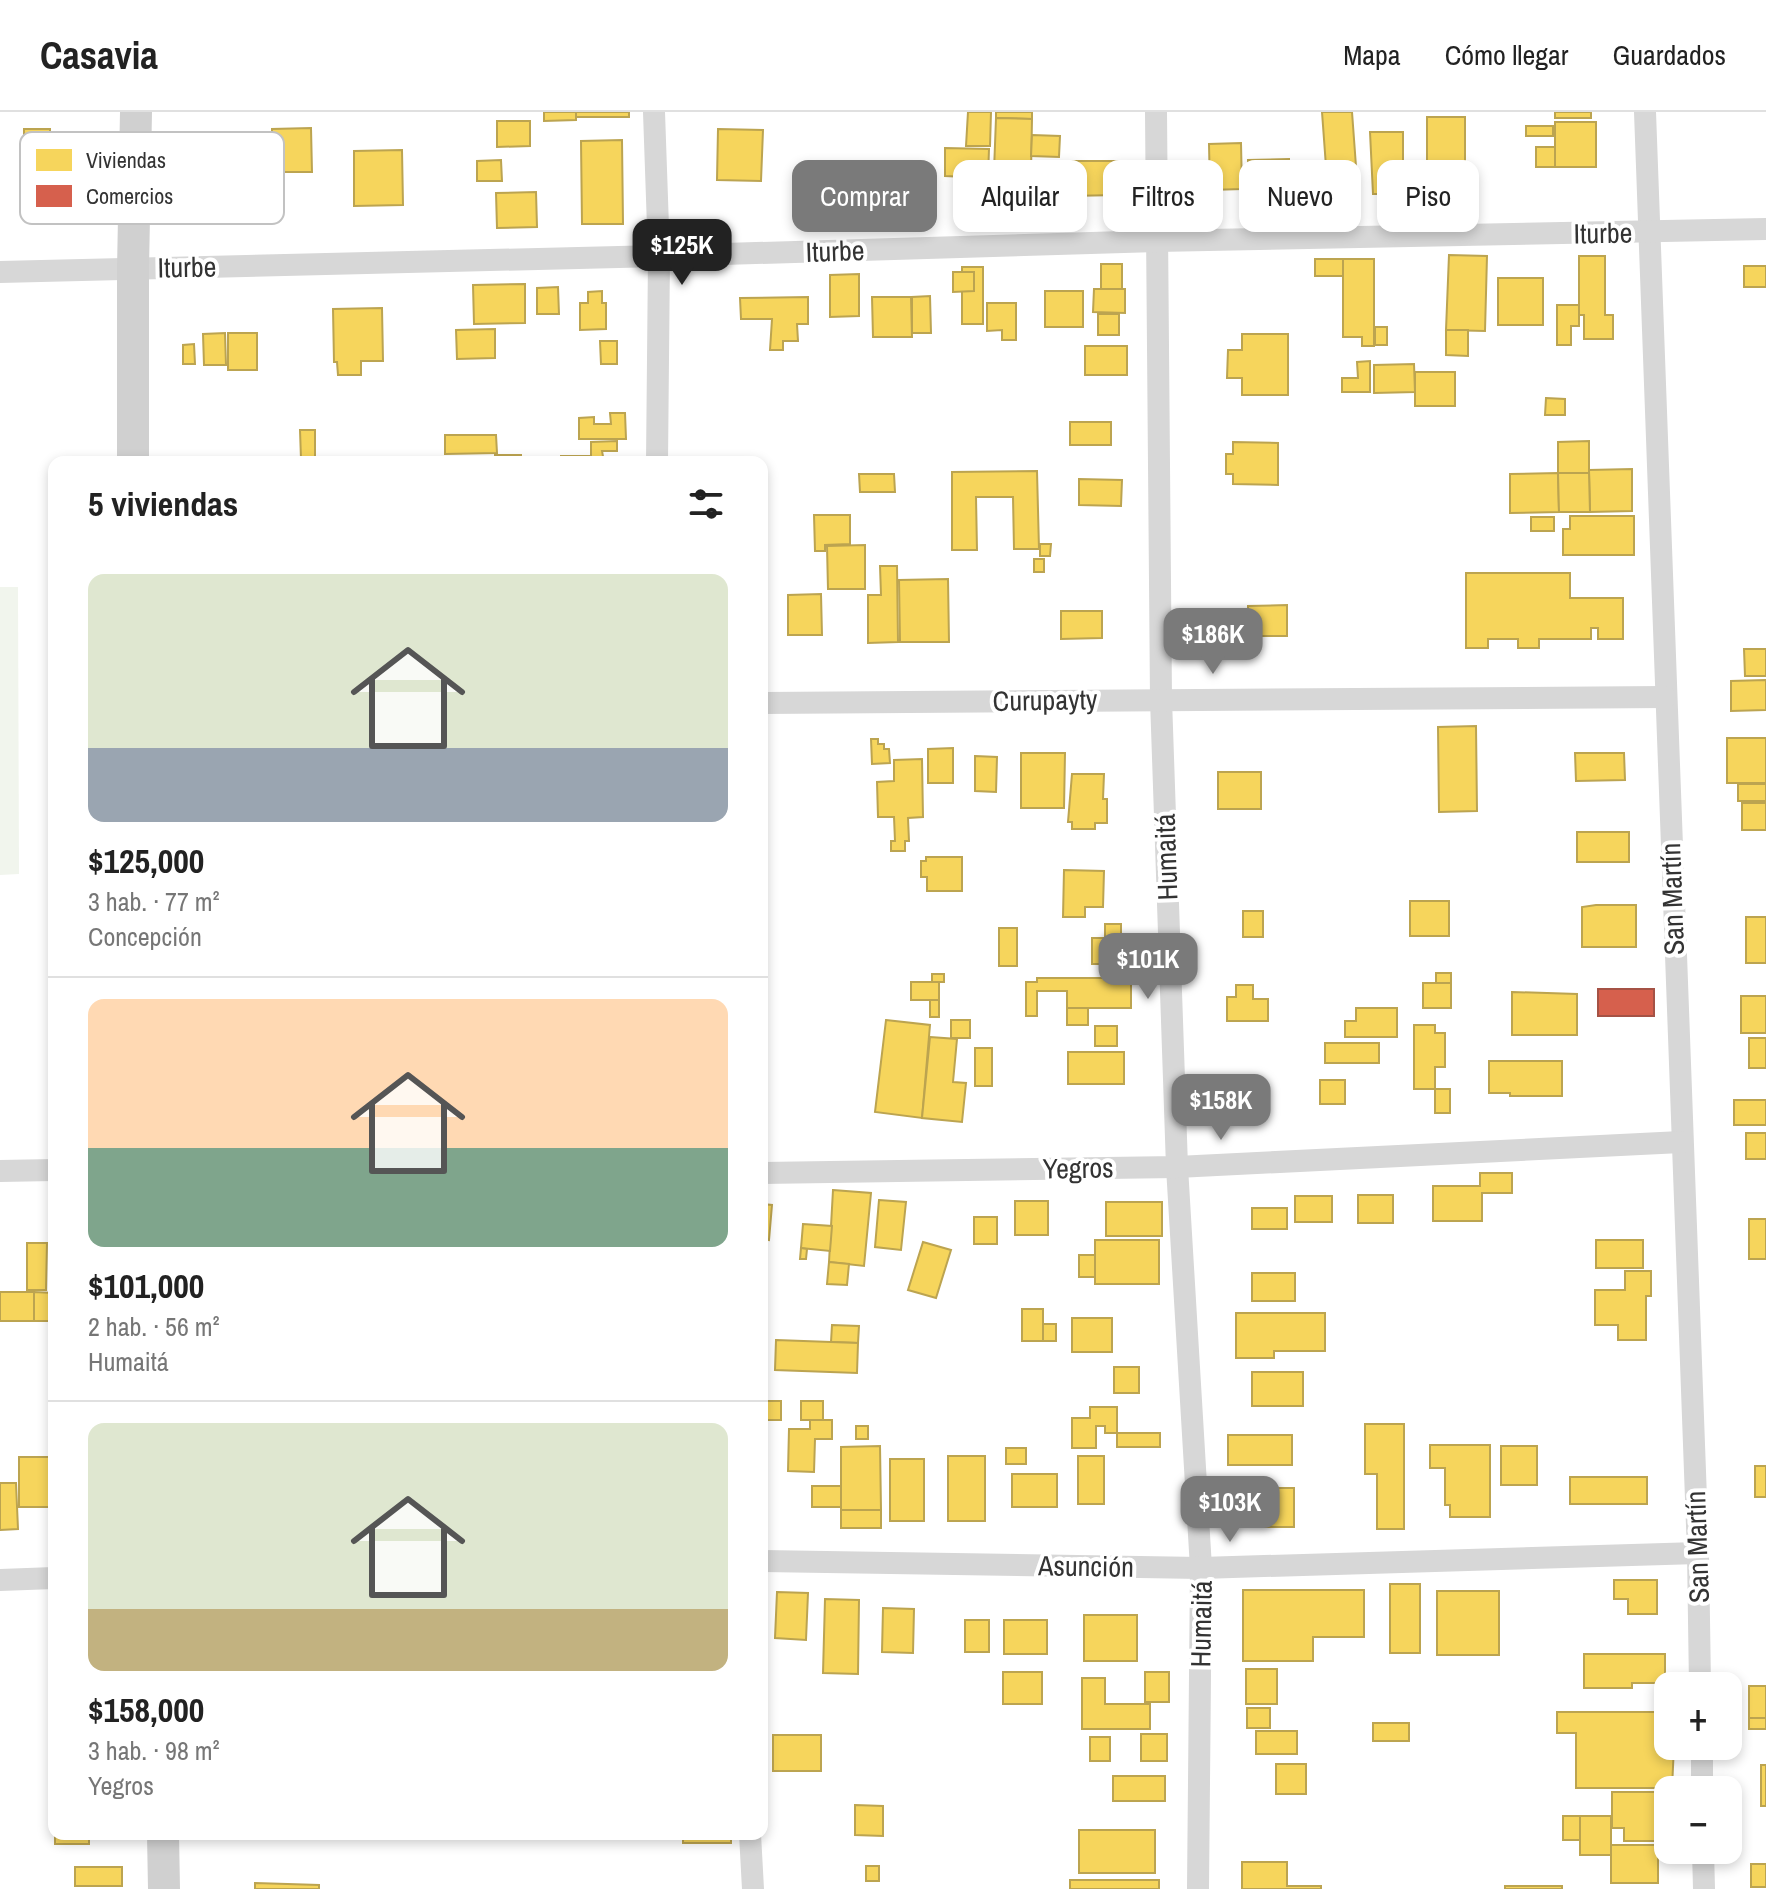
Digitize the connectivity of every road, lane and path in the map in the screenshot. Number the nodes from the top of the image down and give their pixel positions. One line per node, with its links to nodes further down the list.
1 (136, 112): 5 (street)
2 (654, 112): 10 (street)
3 (1156, 112): 9 (street, Humaitá)
4 (1645, 112): 8 (street, San Martín)
5 (136, 132)
6 (134, 224): 11 (street)
7 (1766, 229): 8 (street, Iturbe)
8 (1650, 232): 9 (street, Iturbe); 15 (street, San Martín)
9 (1157, 241): 10 (street, Iturbe); 16 (street, Humaitá)
10 (659, 256): 11 (street, Iturbe); 14 (street)
11 (133, 269): 12 (street, Iturbe); 13 (street)
12 (0, 272)
13 (133, 456)
14 (657, 456)
15 (1665, 697): 16 (street, Curupayty); 18 (street, San Martín)
16 (1161, 699): 17 (street, Curupayty); 19 (street, Humaitá)
17 (768, 703)
18 (1681, 1142): 19 (street, Yegros); 23 (street, San Martín)
19 (1177, 1167): 22 (street, Yegros); 25 (street, Humaitá)
20 (48, 1170): 21 (street)
21 (0, 1171)
22 (768, 1173)
23 (1698, 1553): 25 (street, Asunción); 28 (street, San Martín)
24 (768, 1561): 25 (street, Asunción)
25 (1201, 1568): 34 (street, Humaitá)
26 (48, 1578): 27 (street)
27 (0, 1580)
28 (1700, 1672)
29 (163, 1840): 32 (street)
30 (750, 1840): 33 (street)
31 (1703, 1864): 35 (street)
32 (164, 1889)
33 (753, 1889)
34 (1198, 1889)
35 (1704, 1889)

